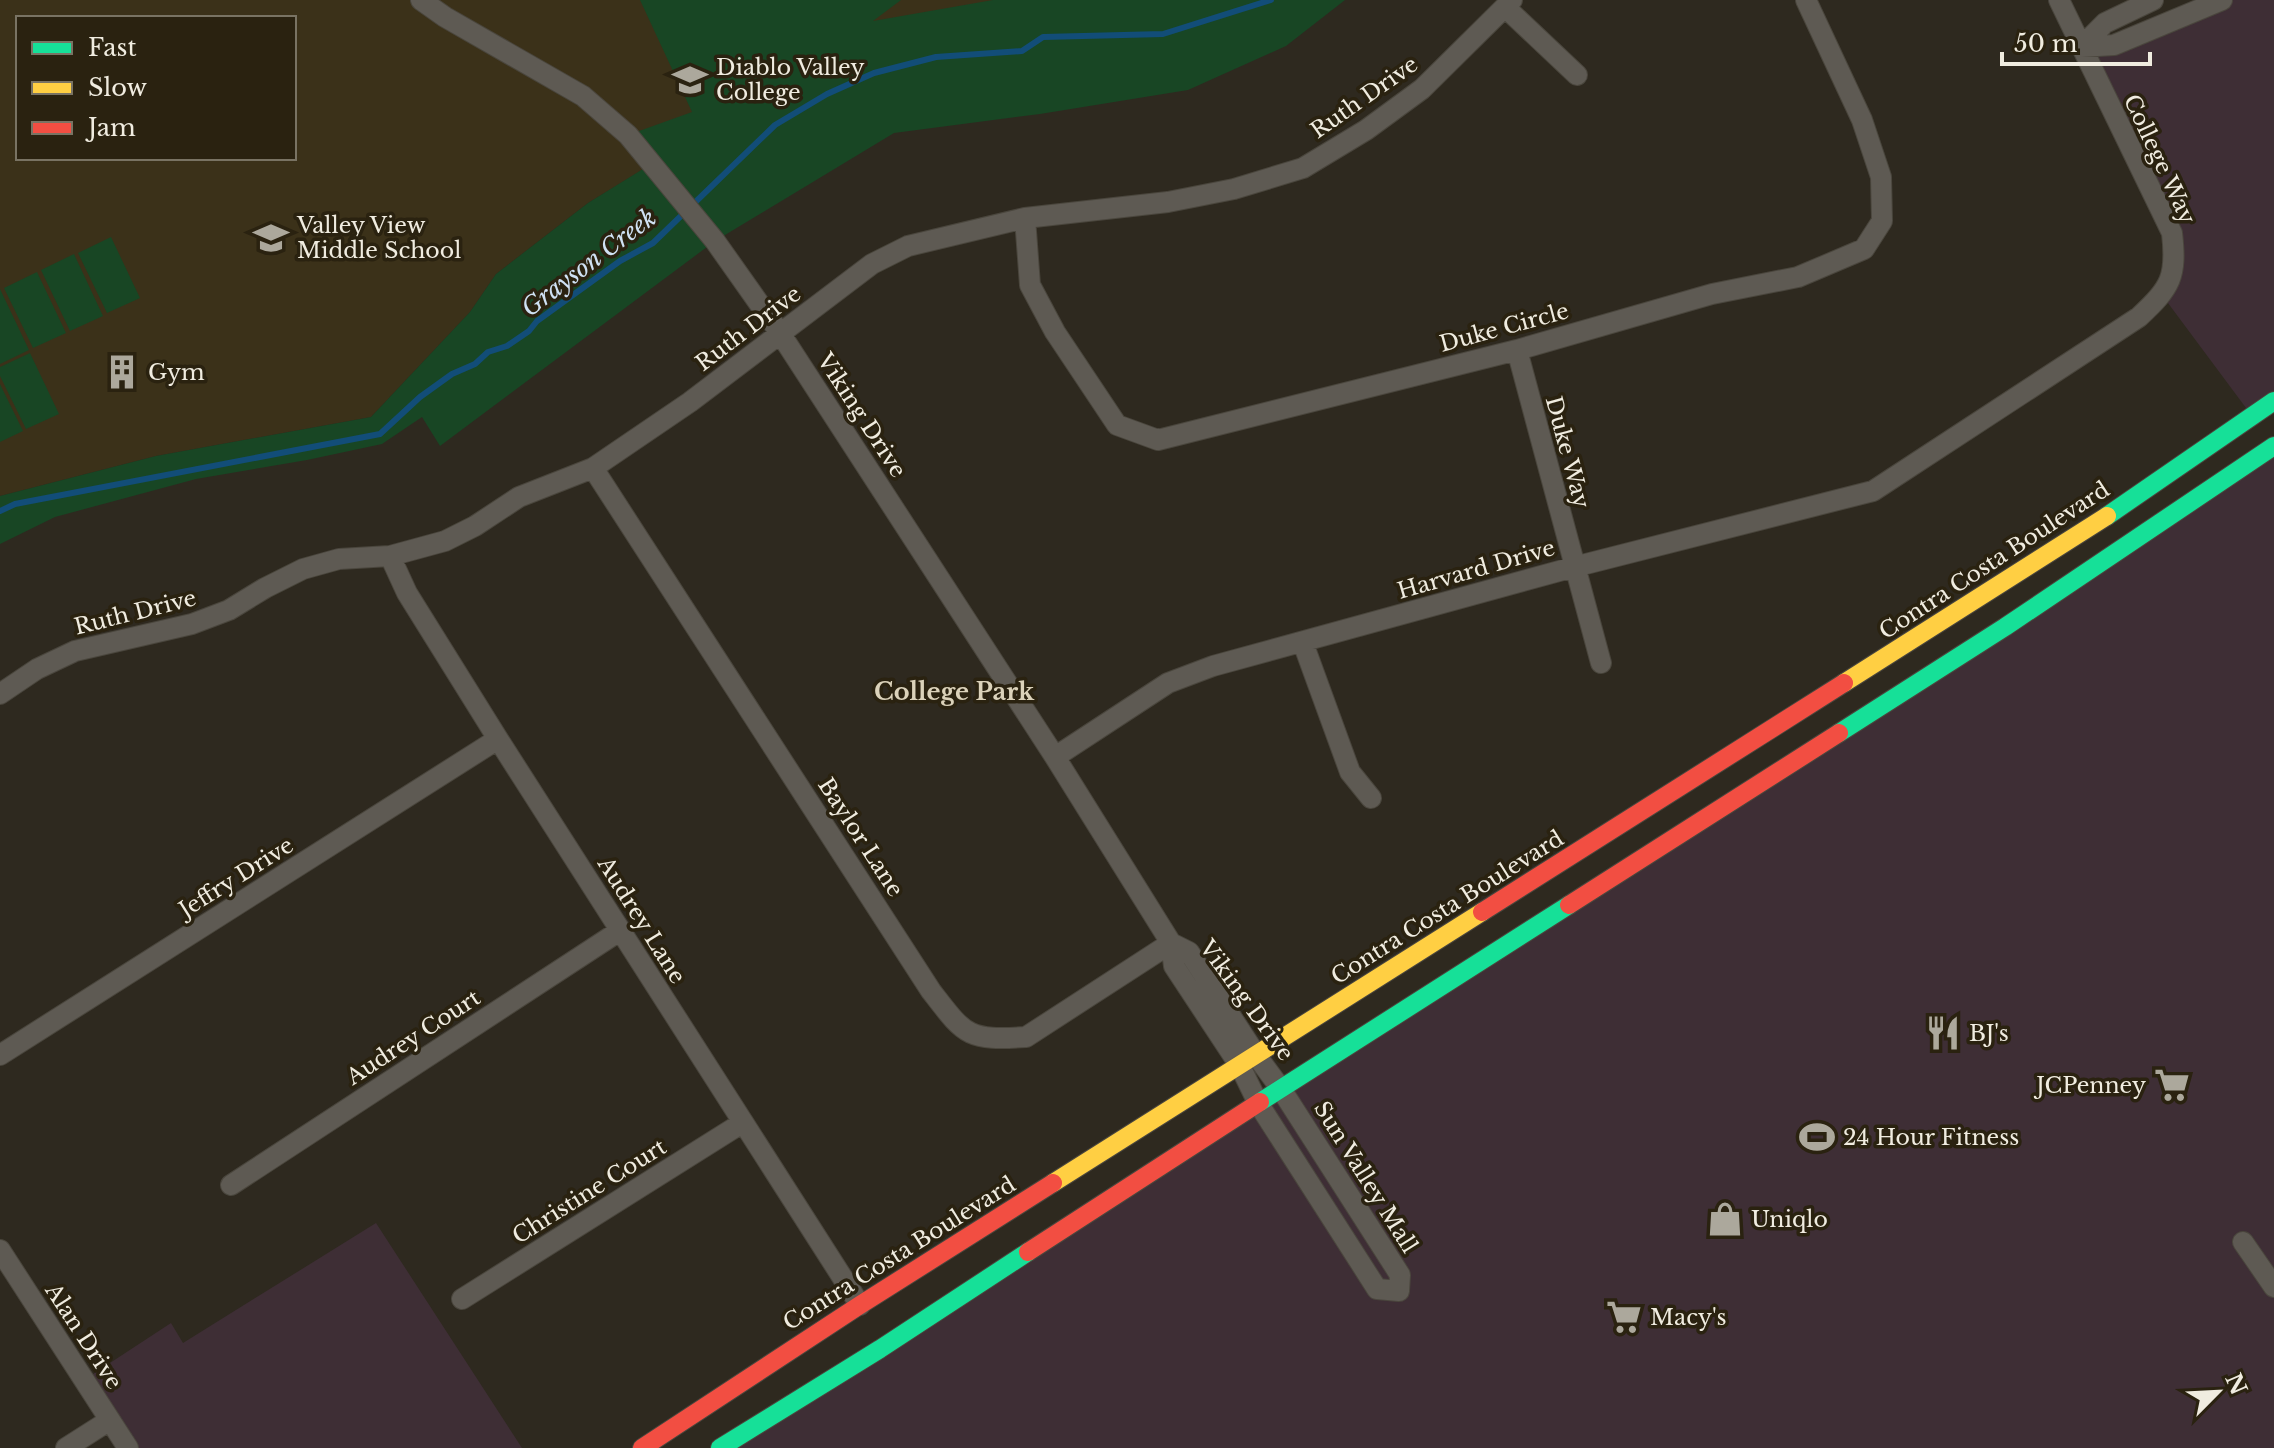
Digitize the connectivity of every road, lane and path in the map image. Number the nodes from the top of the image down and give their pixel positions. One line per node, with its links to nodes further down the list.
1 (421, 0): 10 (street, Viking Drive)
2 (1806, 0): 11 (street, Duke Circle)
3 (2059, 0): 7 (street, College Way)
4 (2153, 0): 7 (street)
5 (2222, 0): 7 (street)
6 (1509, 4): 8 (street); 9 (street, Ruth Drive)
7 (2081, 47): 14 (street, College Way)
8 (1577, 75)
9 (1025, 218): 10 (street, Ruth Drive); 11 (street, Duke Circle)
10 (780, 333): 15 (street, Ruth Drive); 22 (street, Viking Drive)
11 (1517, 350): 17 (street, Duke Way)
12 (2274, 401): 27 (main road, Contra Costa Boulevard)
13 (2274, 446): 28 (main road)
14 (1923, 458): 17 (street, Harvard Drive)
15 (593, 468): 16 (street, Ruth Drive); 25 (street, Baylor Lane)
16 (390, 556): 20 (street, Ruth Drive); 21 (street, Audrey Lane)
17 (1574, 567): 18 (street, Harvard Drive); 19 (street, Duke Way)
18 (1303, 643): 22 (street, Harvard Drive); 23 (street)
19 (1601, 663)
20 (0, 694)
21 (498, 739): 24 (street, Audrey Lane); 26 (street, Jeffry Drive)
22 (1055, 757): 25 (street, Viking Drive)
23 (1371, 798)
24 (621, 930): 30 (street, Audrey Lane); 31 (street, Audrey Court)
25 (1171, 943): 27 (street, Viking Drive)
26 (0, 1055)
27 (1248, 1060): 28 (street, Viking Drive); 29 (street, Viking Drive); 36 (main road, Contra Costa Boulevard)
28 (1281, 1089): 29 (main road); 29 (street, Sun Valley Mall)
29 (1258, 1103): 41 (main road)
30 (742, 1123): 35 (street, Christine Court); 36 (street, Audrey Lane)
31 (231, 1185)
32 (2243, 1242): 34 (street)
33 (0, 1250): 37 (street, Alan Drive)
34 (2270, 1281)
35 (462, 1299)
36 (860, 1305): 40 (main road, Contra Costa Boulevard)
37 (110, 1420): 38 (street); 39 (street, Alan Drive)
38 (66, 1448)
39 (128, 1448)
40 (642, 1448)
41 (720, 1448)

